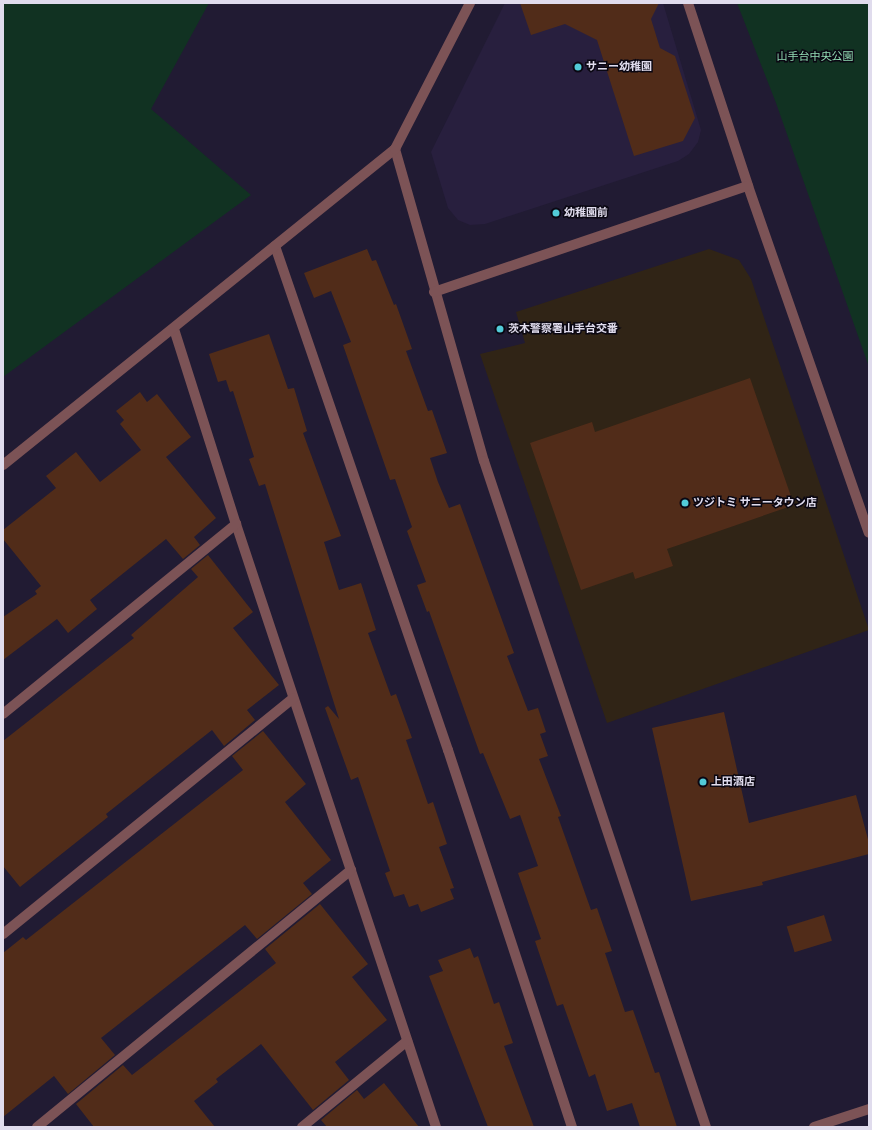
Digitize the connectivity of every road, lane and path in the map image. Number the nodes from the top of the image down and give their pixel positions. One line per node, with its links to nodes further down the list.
1 (470, 3): 3 (street)
2 (688, 3): 4 (street)
3 (395, 150): 5 (street); 6 (street)
4 (748, 186): 6 (street); 10 (street)
5 (275, 246): 7 (street); 20 (street)
6 (434, 292): 21 (street)
7 (174, 329): 8 (street); 9 (street)
8 (3, 465)
9 (236, 524): 11 (street); 12 (street)
10 (869, 533)
11 (293, 698): 13 (street); 14 (street)
12 (3, 714)
13 (351, 870): 15 (street); 17 (street)
14 (3, 934)
15 (407, 1041): 18 (street); 19 (street)
16 (869, 1110): 22 (street)
17 (37, 1127)
18 (302, 1127)
19 (436, 1127)
20 (572, 1127)
21 (706, 1127)
22 (814, 1127)

